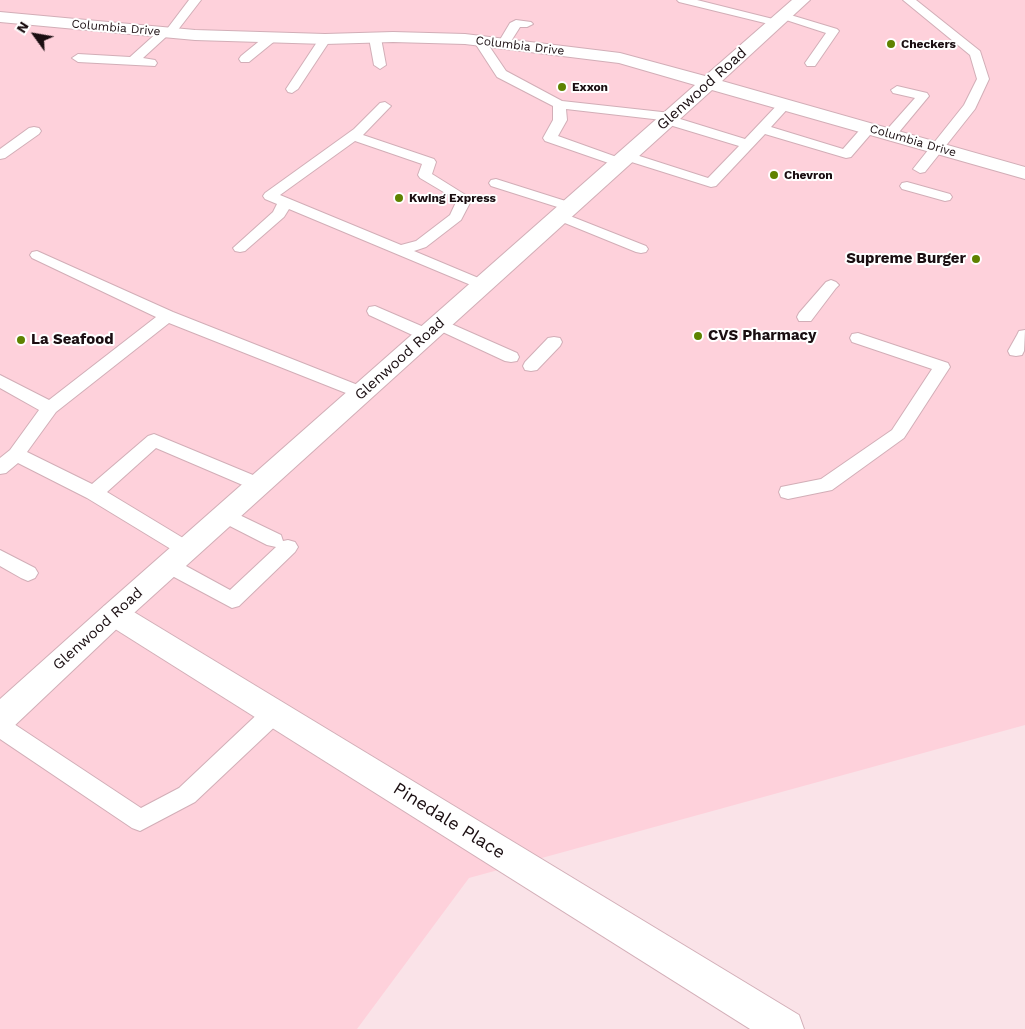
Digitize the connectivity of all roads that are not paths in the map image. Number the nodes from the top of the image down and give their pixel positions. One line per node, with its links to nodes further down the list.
1 (195, 0): 8 (lane)
2 (683, 0): 6 (lane)
3 (802, 0): 6 (main road, Glenwood Road)
4 (909, 0): 33 (lane)
5 (0, 17): 8 (main road, Columbia Drive)
6 (780, 19): 18 (lane); 20 (main road, Glenwood Road)
7 (528, 24): 13 (lane)
8 (167, 32): 9 (main road, Columbia Drive); 16 (lane)
9 (272, 37): 11 (main road, Columbia Drive); 15 (lane)
10 (375, 38): 11 (main road, Columbia Drive); 12 (main road, Columbia Drive); 19 (lane)
11 (325, 39): 21 (lane)
12 (479, 40): 13 (main road, Columbia Drive); 23 (lane)
13 (504, 43): 20 (main road, Columbia Drive)
14 (78, 58): 16 (lane)
15 (245, 59)
16 (133, 61): 17 (lane)
17 (151, 63)
18 (811, 63)
19 (380, 65)
20 (709, 84): 24 (main road, Columbia Drive); 26 (main road, Glenwood Road)
21 (292, 89)
22 (898, 90): 31 (lane)
23 (559, 104): 26 (lane); 35 (lane)
24 (785, 105): 27 (main road, Columbia Drive); 28 (lane)
25 (385, 106): 30 (lane)
26 (670, 118): 32 (lane); 35 (main road, Glenwood Road)
27 (868, 128): 28 (lane); 31 (main road, Columbia Drive)
28 (762, 129): 32 (lane)
29 (34, 131): 34 (lane)
30 (356, 134): 41 (lane); 45 (lane)
31 (890, 134): 33 (main road, Columbia Drive)
32 (748, 144): 35 (lane)
33 (937, 147): 36 (lane); 37 (main road, Columbia Drive)
34 (0, 155)
35 (624, 160): 42 (main road, Glenwood Road)
36 (920, 170)
37 (1025, 173)
38 (496, 183): 42 (lane)
39 (907, 186): 40 (lane)
40 (944, 197)
41 (285, 202): 43 (lane); 45 (lane)
42 (565, 212): 44 (lane); 47 (main road, Glenwood Road)
43 (240, 248)
44 (641, 249)
45 (400, 250): 47 (lane)
46 (37, 254): 50 (lane)
47 (483, 285): 52 (main road, Glenwood Road)
48 (831, 285): 51 (lane)
49 (374, 311): 52 (lane)
50 (167, 316): 60 (lane); 61 (lane)
51 (805, 316)
52 (433, 329): 57 (lane); 60 (main road, Glenwood Road)
53 (1025, 335): 56 (lane)
54 (858, 338): 65 (lane)
55 (554, 342): 58 (lane)
56 (1016, 351)
57 (511, 357)
58 (530, 366)
59 (0, 381): 61 (lane)
60 (362, 393): 64 (main road, Glenwood Road)
61 (50, 408): 62 (lane)
62 (16, 454): 63 (lane); 66 (lane)
63 (0, 468)
64 (259, 484): 66 (lane); 67 (main road, Glenwood Road)
65 (788, 492)
66 (94, 493): 69 (lane)
67 (225, 515): 69 (main road, Glenwood Road); 69 (lane)
68 (0, 557): 70 (lane)
69 (177, 557): 71 (main road, Glenwood Road)
70 (28, 574)
71 (114, 614): 72 (main road, Pinedale Place); 73 (main road, Glenwood Road)
72 (274, 713): 74 (lane); 75 (main road, Pinedale Place)
73 (0, 719)
74 (0, 727)
75 (785, 1029)

